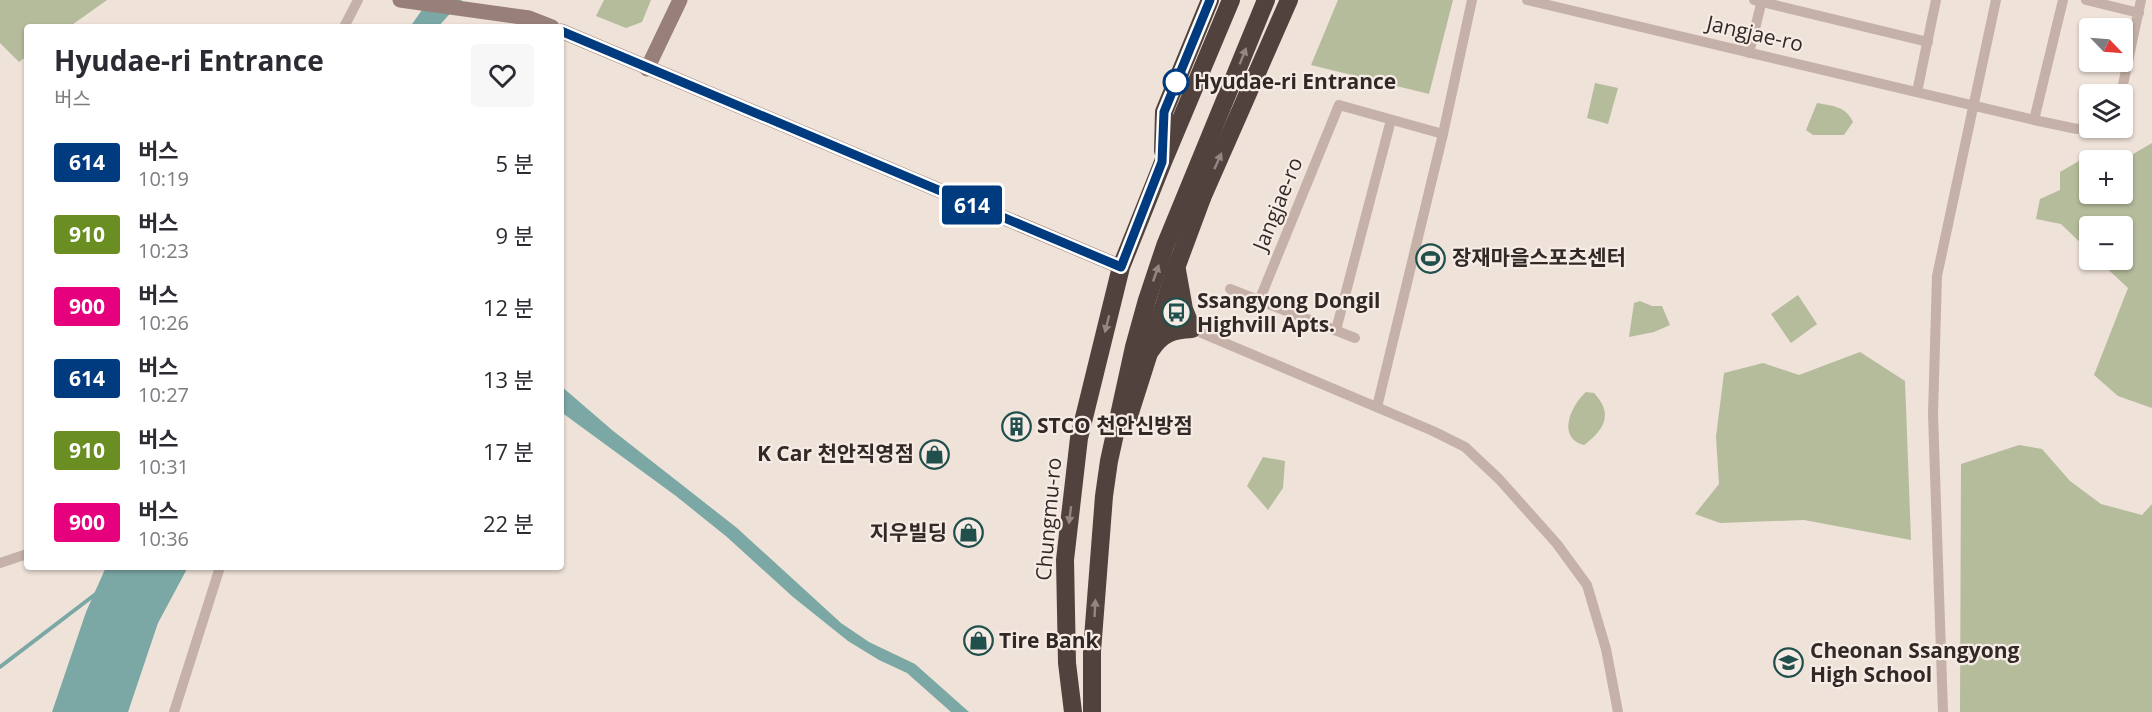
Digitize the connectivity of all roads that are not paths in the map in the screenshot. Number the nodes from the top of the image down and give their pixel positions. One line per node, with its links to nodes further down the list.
1 (358, 0): 17 (street)
2 (400, 0): 18 (street)
3 (680, 0): 22 (street)
4 (1210, 0): 30 (highway)
5 (1231, 0): 30 (highway, Chungmu-ro)
6 (1266, 0): 32 (highway, one-way to 6)
7 (1289, 0): 31 (highway, one-way to 7)
8 (1472, 0): 29 (street)
9 (1527, 0): 21 (street, Jangjae-ro)
10 (1936, 0): 20 (street)
11 (1996, 0): 25 (street)
12 (2063, 0): 27 (street)
13 (2086, 0): 16 (street)
14 (2141, 0): 16 (street)
15 (1759, 1): 20 (street); 21 (street)
16 (2139, 13): 23 (street)
17 (346, 24)
18 (540, 24)
19 (564, 32): 22 (street)
20 (1928, 42): 24 (street)
21 (1749, 53): 24 (street, Jangjae-ro)
22 (647, 69): 33 (street)
23 (2123, 84)
24 (1917, 92): 25 (street, Jangjae-ro)
25 (1973, 106): 27 (street, Jangjae-ro); 52 (street)
26 (1390, 120): 29 (street, Jangjae-ro); 36 (street, Jangjae-ro); 38 (street)
27 (2034, 120): 28 (street, Jangjae-ro)
28 (2079, 129)
29 (1443, 134): 41 (street)
30 (1162, 162): 33 (highway, Chungmu-ro)
31 (1202, 198): 32 (highway); 34 (highway)
32 (1165, 246): 42 (highway, one-way to 32)
33 (1121, 267): 47 (highway, Chungmu-ro, one-way to 47)
34 (1176, 268): 37 (highway); 40 (highway)
35 (1230, 289): 36 (street)
36 (1259, 301): 38 (street)
37 (1192, 328): 40 (highway); 41 (street)
38 (1336, 330): 39 (street)
39 (1355, 338)
40 (1147, 356): 42 (highway)
41 (1377, 407): 51 (street)
42 (1109, 461): 46 (highway, one-way to 42)
43 (24, 555): 44 (street)
44 (0, 563)
45 (219, 570): 48 (street)
46 (1092, 687): 49 (highway); 50 (highway)
47 (1071, 710)
48 (174, 712)
49 (1092, 712)
50 (1107, 712)
51 (1618, 712)
52 (1943, 712)

